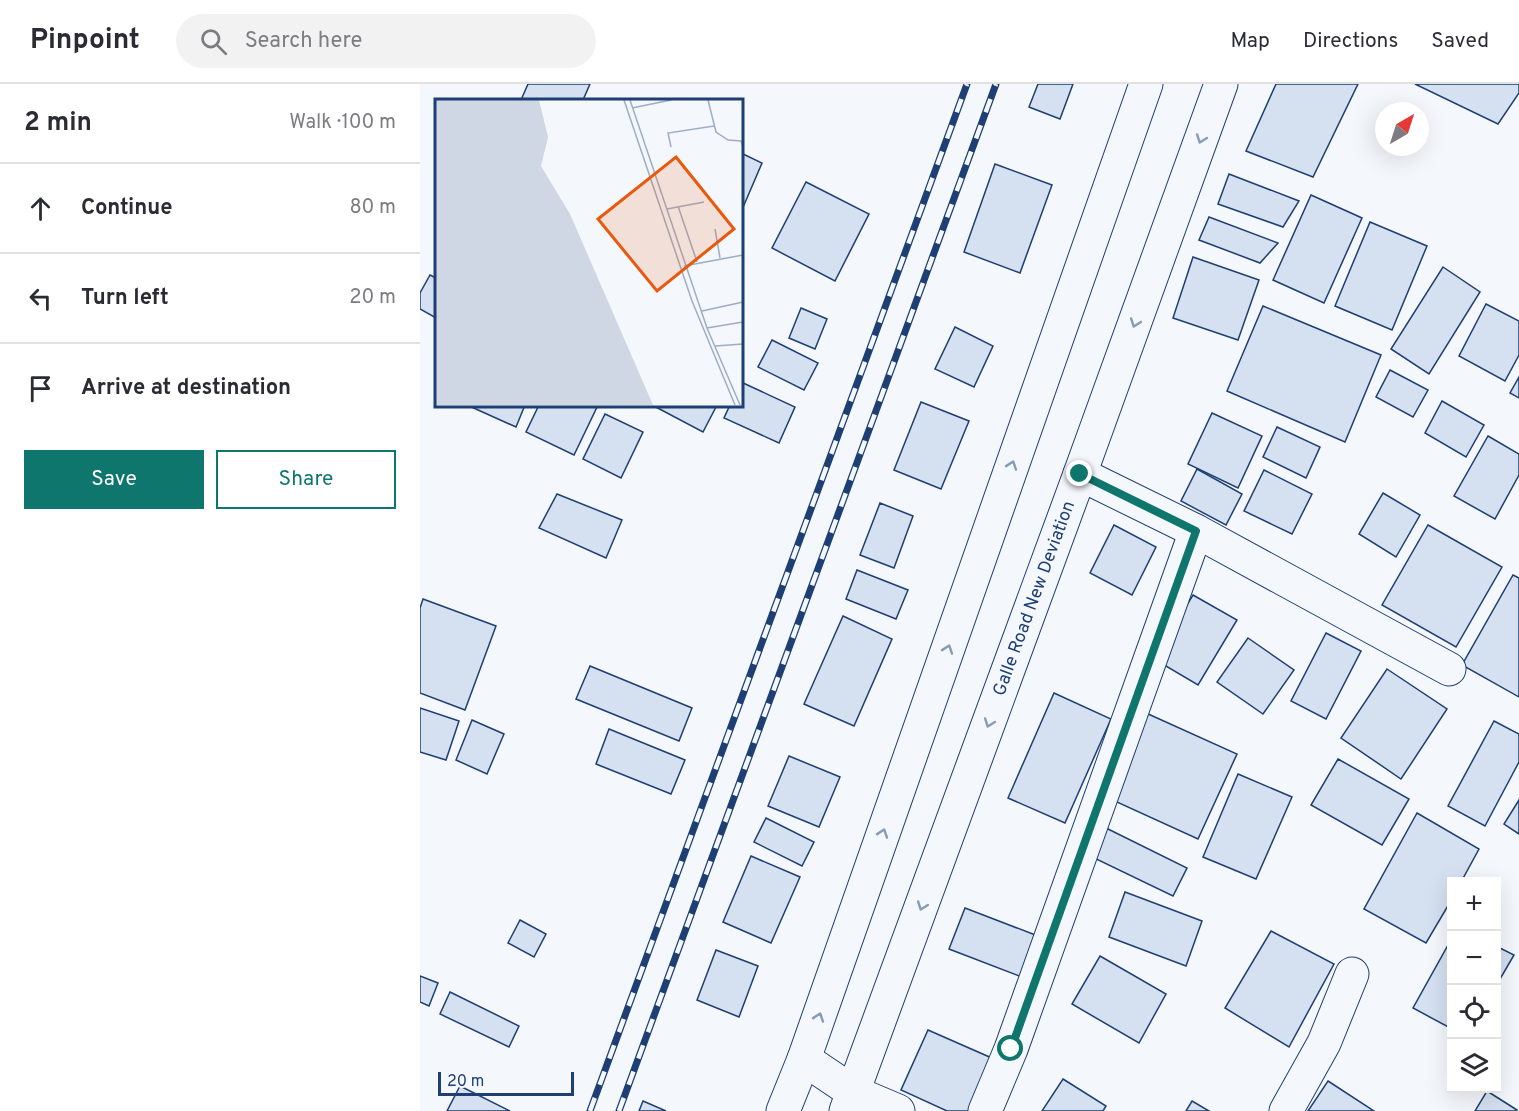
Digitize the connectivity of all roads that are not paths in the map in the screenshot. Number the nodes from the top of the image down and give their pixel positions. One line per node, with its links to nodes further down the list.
1 (1146, 84): 7 (main road, one-way to 1)
2 (1221, 84): 3 (main road, Galle Road New Deviation, one-way to 3)
3 (1080, 474): 4 (main road); 8 (main road, Galle Road New Deviation, one-way to 8)
4 (1196, 531): 5 (main road); 11 (main road)
5 (1449, 669)
6 (1352, 974): 12 (main road)
7 (804, 1059): 8 (main road); 9 (main road)
8 (850, 1101): 10 (main road)
9 (783, 1111)
10 (898, 1111)
11 (985, 1111)
12 (1286, 1111)

